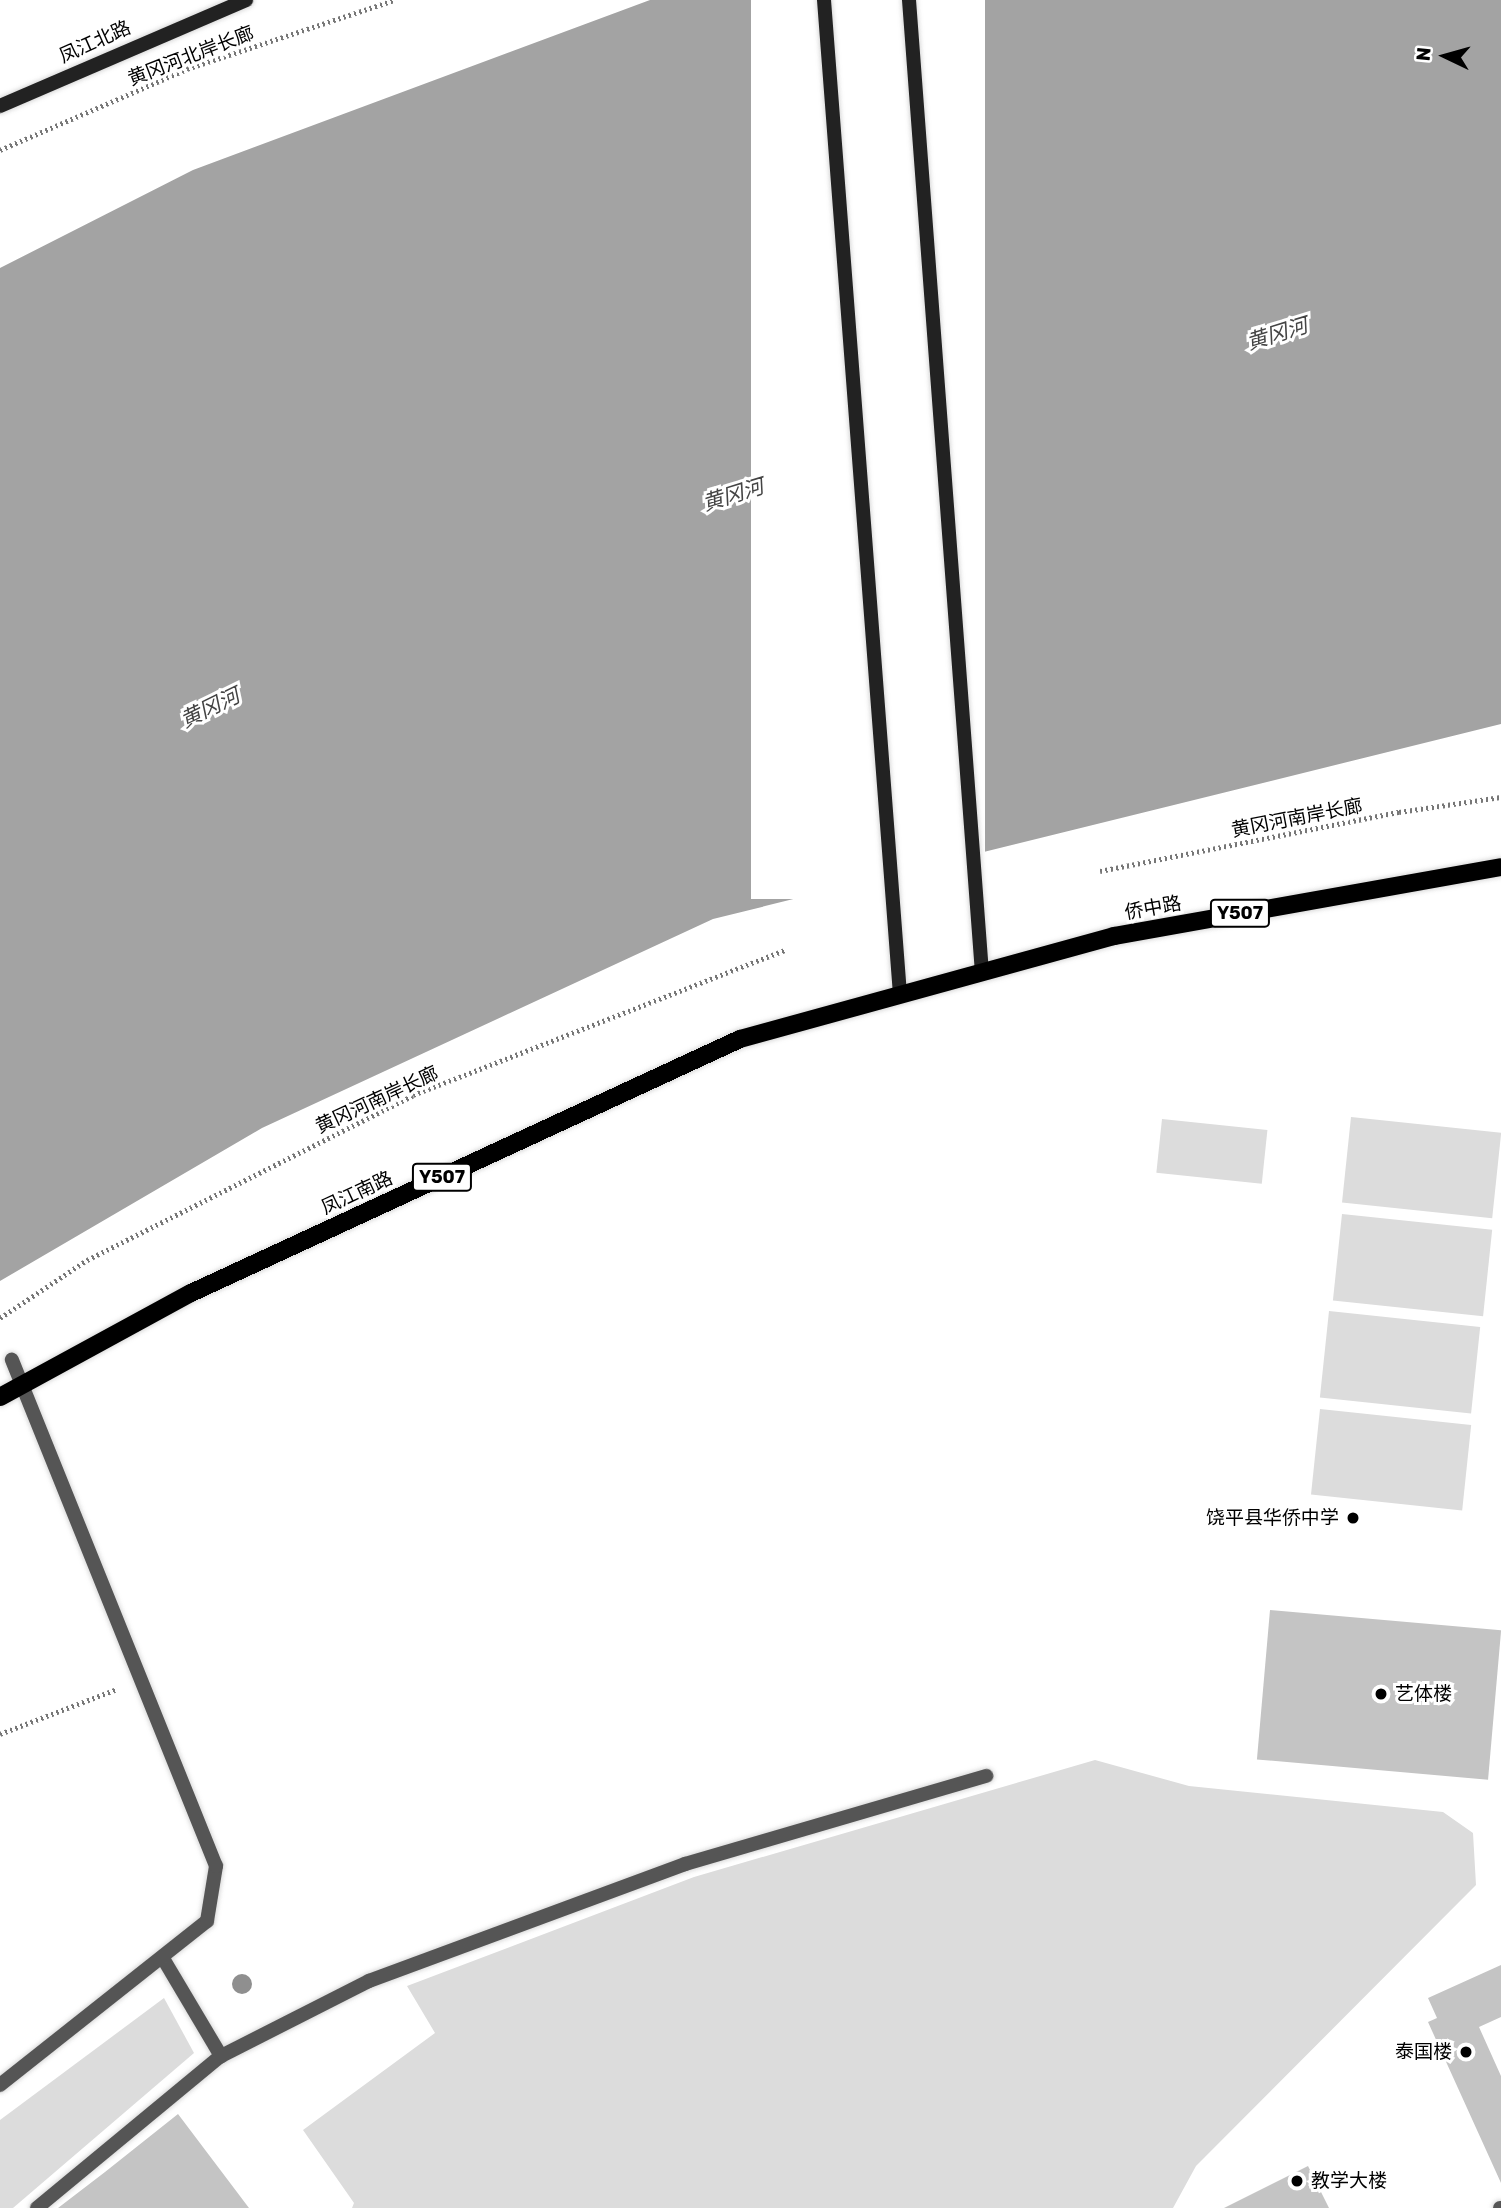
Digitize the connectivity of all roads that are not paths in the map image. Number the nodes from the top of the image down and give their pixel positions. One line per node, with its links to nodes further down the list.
1 (246, 0): 4 (main road, 凤江北路)
2 (824, 0): 7 (main road)
3 (909, 0): 6 (main road)
4 (0, 106)
5 (1501, 867): 6 (main road, 侨中路 / Y507)
6 (982, 972): 7 (main road, 侨中路 / Y507)
7 (900, 995): 9 (main road, 凤江南路 / Y507)
8 (12, 1360): 11 (street)
9 (0, 1398)
10 (986, 1776): 12 (street)
11 (164, 1960): 12 (street); 13 (street)
12 (221, 2056): 14 (street)
13 (0, 2085)
14 (37, 2208)

